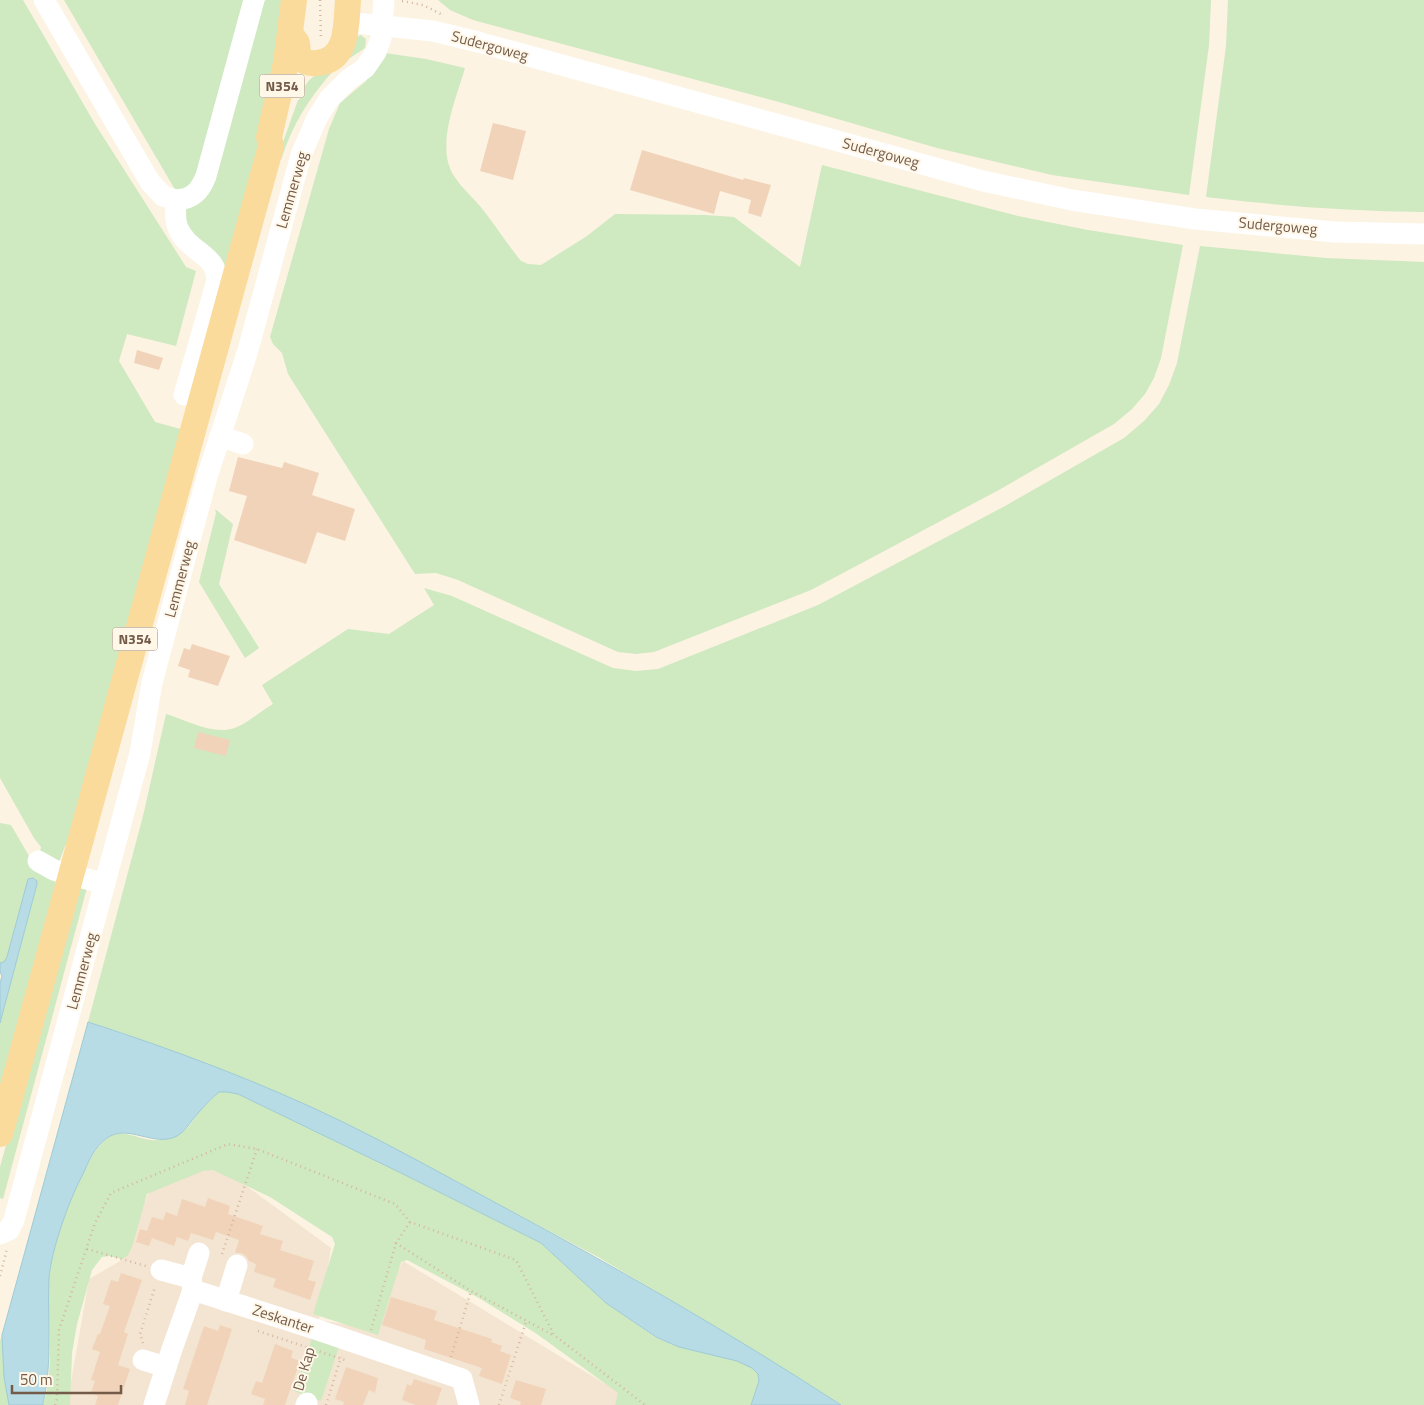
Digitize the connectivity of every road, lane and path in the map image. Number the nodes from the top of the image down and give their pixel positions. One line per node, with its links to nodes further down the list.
1 (44, 0): 12 (street)
2 (254, 0): 12 (street)
3 (294, 0): 8 (main road, N354)
4 (320, 0): 10 (path)
5 (384, 0): 7 (street, Lemmerweg); 9 (path)
6 (347, 11): 7 (street, Sudergoweg); 10 (main road, N354)
7 (382, 26): 9 (street, Sudergoweg); 15 (street, Lemmerweg)
8 (291, 35): 10 (main road, N354); 11 (main road, Lemmerweg / N354)
9 (475, 42): 13 (street, Sudergoweg)
10 (318, 54): 11 (main road, Lemmerweg / N354)
11 (271, 146): 18 (main road, Lemmerweg / N354)
12 (176, 200): 14 (street)
13 (1424, 234)
14 (184, 386)
15 (220, 436): 16 (street); 19 (street, Lemmerweg)
16 (243, 444)
17 (38, 861): 18 (street)
18 (71, 875): 19 (street); 20 (main road, Lemmerweg / N354)
19 (105, 884): 23 (street, Lemmerweg)
20 (0, 1134)
21 (256, 1149): 22 (path); 25 (path); 27 (path)
22 (410, 1222): 24 (path); 36 (path)
23 (0, 1234)
24 (396, 1243): 32 (path); 38 (path)
25 (87, 1249): 29 (path); 43 (path)
26 (199, 1253): 31 (street)
27 (237, 1265): 33 (street)
28 (3, 1266): 30 (path)
29 (161, 1270): 31 (street, Zeskanter); 39 (path)
30 (0, 1276)
31 (192, 1284): 33 (street, Zeskanter); 40 (street)
32 (471, 1291): 34 (path); 41 (path)
33 (226, 1300): 35 (street, Zeskanter)
34 (526, 1322): 36 (path); 46 (path)
35 (315, 1329): 37 (street, Zeskanter); 42 (path, De Kap)
36 (554, 1335): 47 (path)
37 (347, 1339): 38 (street, Zeskanter); 42 (path, De Kap)
38 (367, 1346): 41 (street, Zeskanter)
39 (143, 1360): 40 (street)
40 (166, 1367): 44 (street)
41 (446, 1373): 45 (street, Zeskanter)
42 (313, 1404)
43 (55, 1405)
44 (154, 1405)
45 (469, 1405)
46 (499, 1405)
47 (645, 1405)

